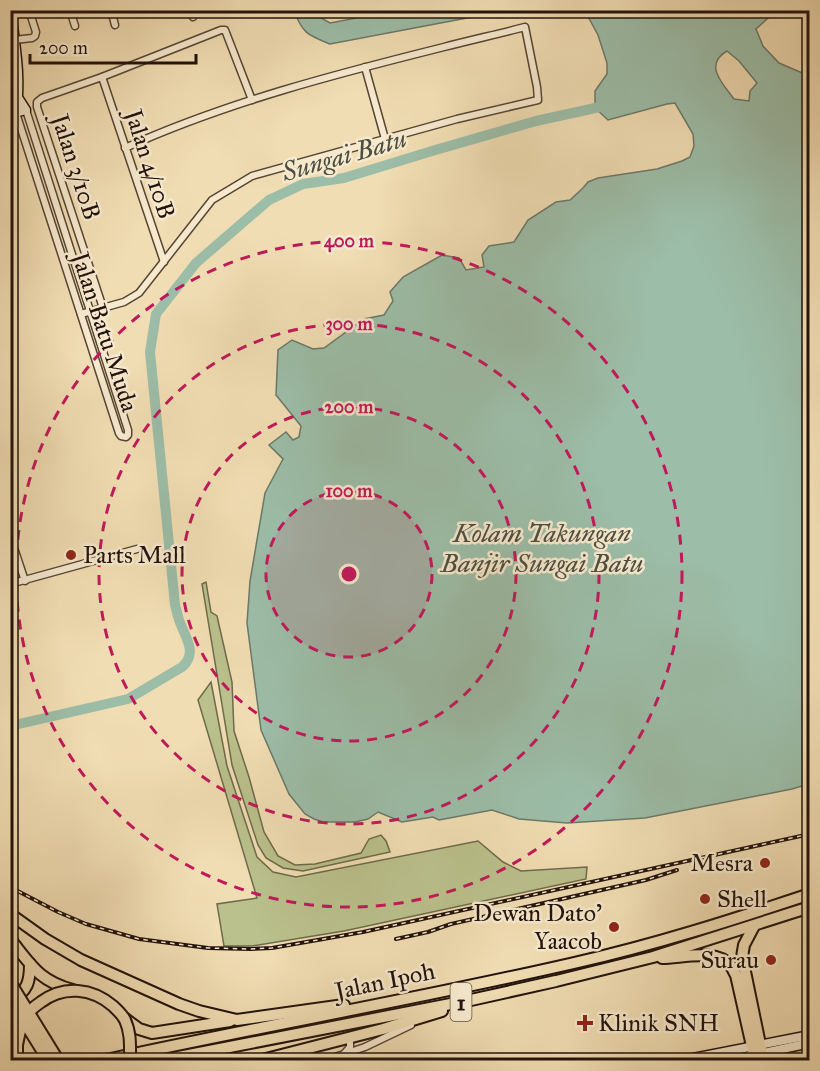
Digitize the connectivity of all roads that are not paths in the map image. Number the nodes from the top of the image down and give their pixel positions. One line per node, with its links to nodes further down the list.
1 (11, 10): 7 (street)
2 (29, 10): 7 (street)
3 (70, 10): 6 (street)
4 (111, 10): 5 (street)
5 (115, 25)
6 (75, 26)
7 (14, 40): 11 (street)
8 (365, 67): 10 (street); 12 (street); 12 (street)
9 (102, 77): 10 (street); 13 (street, Jalan 4/10B); 15 (street, Jalan 3/10B)
10 (252, 100): 13 (street)
11 (18, 112): 16 (street, Jalan Batu Muda); 17 (street, Jalan Batu Muda)
12 (385, 139): 14 (street)
13 (125, 148): 14 (street, Jalan 4/10B)
14 (164, 262): 15 (street)
15 (103, 308): 16 (street)
16 (91, 311): 17 (street); 17 (street, Jalan Batu Muda)
17 (81, 314)
18 (10, 536): 20 (street)
19 (137, 549): 20 (street)
20 (25, 581): 21 (street)
21 (10, 584)
22 (810, 894): 30 (highway, Jalan Ipoh / 1)
23 (810, 907): 25 (highway, Jalan Ipoh / 1)
24 (10, 914): 36 (highway)
25 (754, 926): 27 (highway, Jalan Ipoh / 1); 44 (highway)
26 (10, 939): 28 (highway)
27 (653, 957): 33 (highway, Jalan Ipoh / 1); 44 (highway)
28 (30, 964): 31 (highway); 32 (highway)
29 (10, 982): 39 (highway, bridge)
30 (467, 986): 36 (highway); 50 (highway, Jalan Ipoh / 1)
31 (73, 990): 35 (highway, bridge); 43 (highway, bridge)
32 (10, 999): 47 (highway, bridge)
33 (471, 1000): 34 (highway); 53 (highway, Jalan Ipoh / 1)
34 (433, 1014): 41 (highway); 45 (street)
35 (124, 1018): 38 (highway); 51 (highway, bridge)
36 (237, 1020): 38 (highway)
37 (10, 1027): 43 (highway)
38 (152, 1033): 52 (highway)
39 (44, 1036): 48 (highway, bridge); 49 (street, bridge)
40 (809, 1036): 44 (street)
41 (346, 1039): 45 (street); 54 (highway)
42 (810, 1043): 44 (street)
43 (14, 1049): 46 (highway)
44 (757, 1050): 56 (street); 57 (street)
45 (344, 1054): 55 (street)
46 (17, 1060)
47 (48, 1060)
48 (58, 1060)
49 (65, 1060)
50 (106, 1060)
51 (130, 1060)
52 (136, 1060)
53 (163, 1060)
54 (262, 1060)
55 (326, 1060)
56 (683, 1060)
57 (731, 1060)

